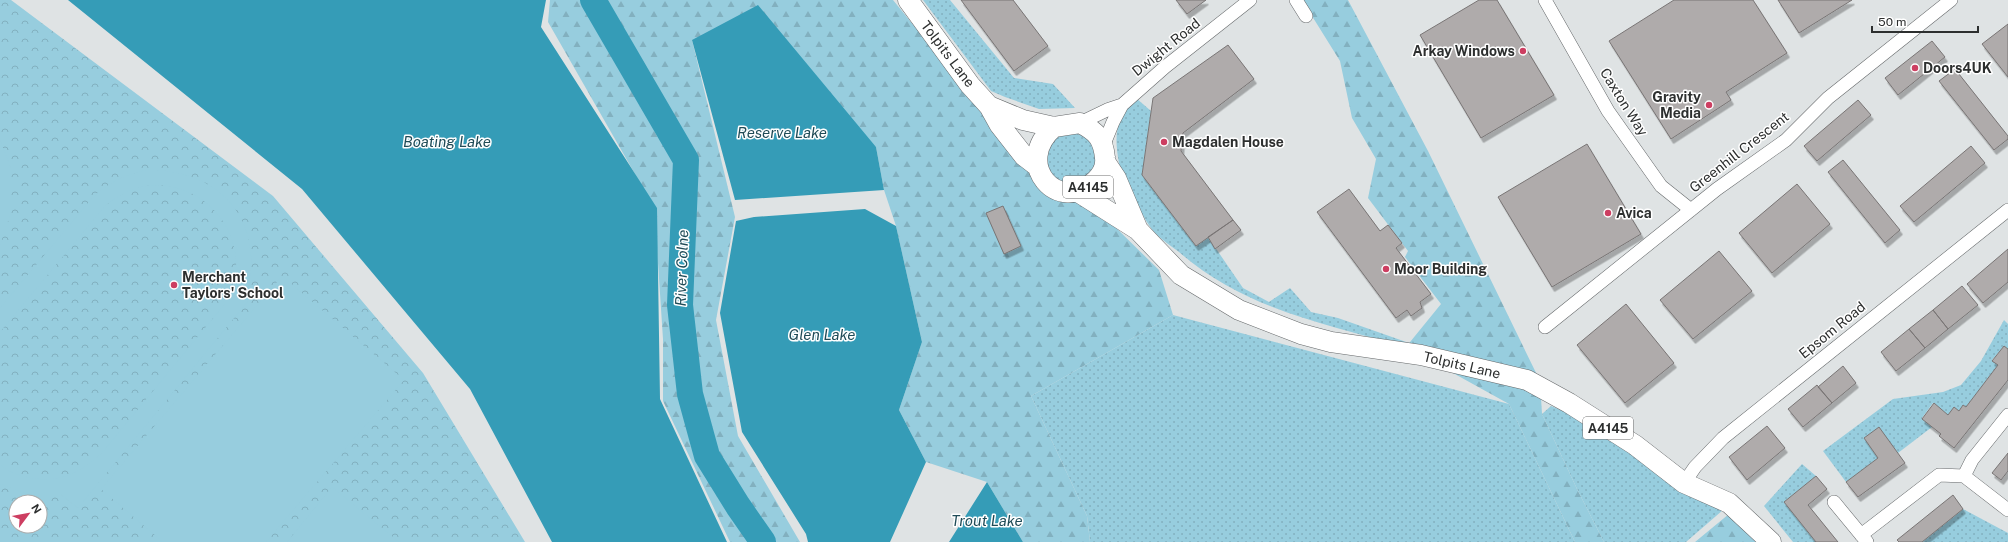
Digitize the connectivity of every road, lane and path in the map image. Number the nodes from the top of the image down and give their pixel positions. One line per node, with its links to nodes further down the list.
1 (908, 0): 8 (main road, Tolpits Lane / A4145)
2 (1250, 0): 7 (street, Dwight Road)
3 (1296, 0): 6 (street)
4 (1545, 0): 14 (street, Caxton Way)
5 (1951, 0): 14 (street, Greenhill Crescent)
6 (1306, 16)
7 (1122, 105): 9 (street, Dwight Road); 11 (street, Dwight Road)
8 (989, 106): 10 (main road, Tolpits Lane / A4145); 12 (main road, Tolpits Lane / A4145)
9 (1080, 123): 10 (main road, Tolpits Lane / A4145); 11 (main road, Tolpits Lane / A4145)
10 (1054, 127): 12 (main road)
11 (1105, 154): 13 (main road, A4145); 16 (main road, Tolpits Lane / A4145)
12 (1038, 166): 13 (main road, Tolpits Lane / A4145)
13 (1078, 192): 16 (main road, Tolpits Lane / A4145)
14 (1690, 210): 17 (street, Greenhill Crescent)
15 (2008, 210): 20 (street, Epsom Road)
16 (1138, 230): 20 (main road, Tolpits Lane / A4145)
17 (1545, 327)
18 (2008, 415): 19 (street)
19 (1964, 476): 22 (street); 23 (street)
20 (1684, 483): 24 (main road, Tolpits Lane / A4145)
21 (1834, 502): 23 (street)
22 (2008, 510)
23 (1864, 538)
24 (1771, 542)

